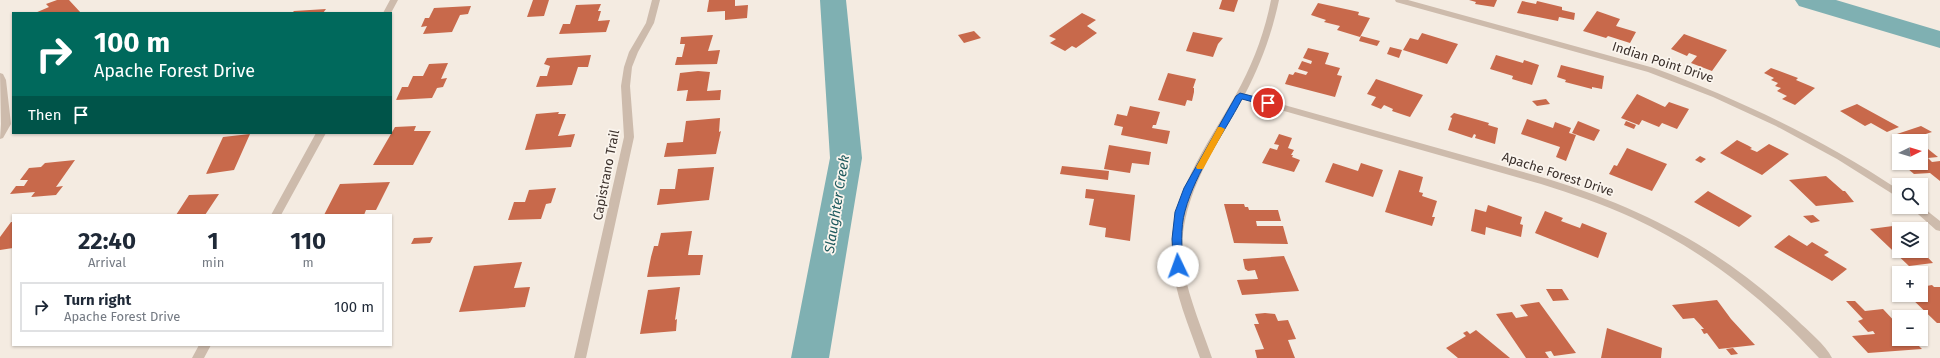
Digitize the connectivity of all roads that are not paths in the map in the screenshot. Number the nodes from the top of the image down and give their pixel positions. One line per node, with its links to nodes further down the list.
1 (394, 0): 5 (street)
2 (656, 0): 16 (street, Capistrano Trail)
3 (1275, 0): 7 (street)
4 (1399, 0): 10 (street, Indian Point Drive)
5 (388, 12)
6 (0, 76): 9 (street)
7 (1240, 96): 17 (street); 18 (street, Apache Forest Drive)
8 (320, 134): 11 (street)
9 (0, 136)
10 (1892, 190)
11 (277, 214)
12 (1924, 214): 13 (street)
13 (1940, 227)
14 (204, 346): 15 (street)
15 (198, 358)
16 (580, 358)
17 (1206, 358)
18 (1826, 358)

